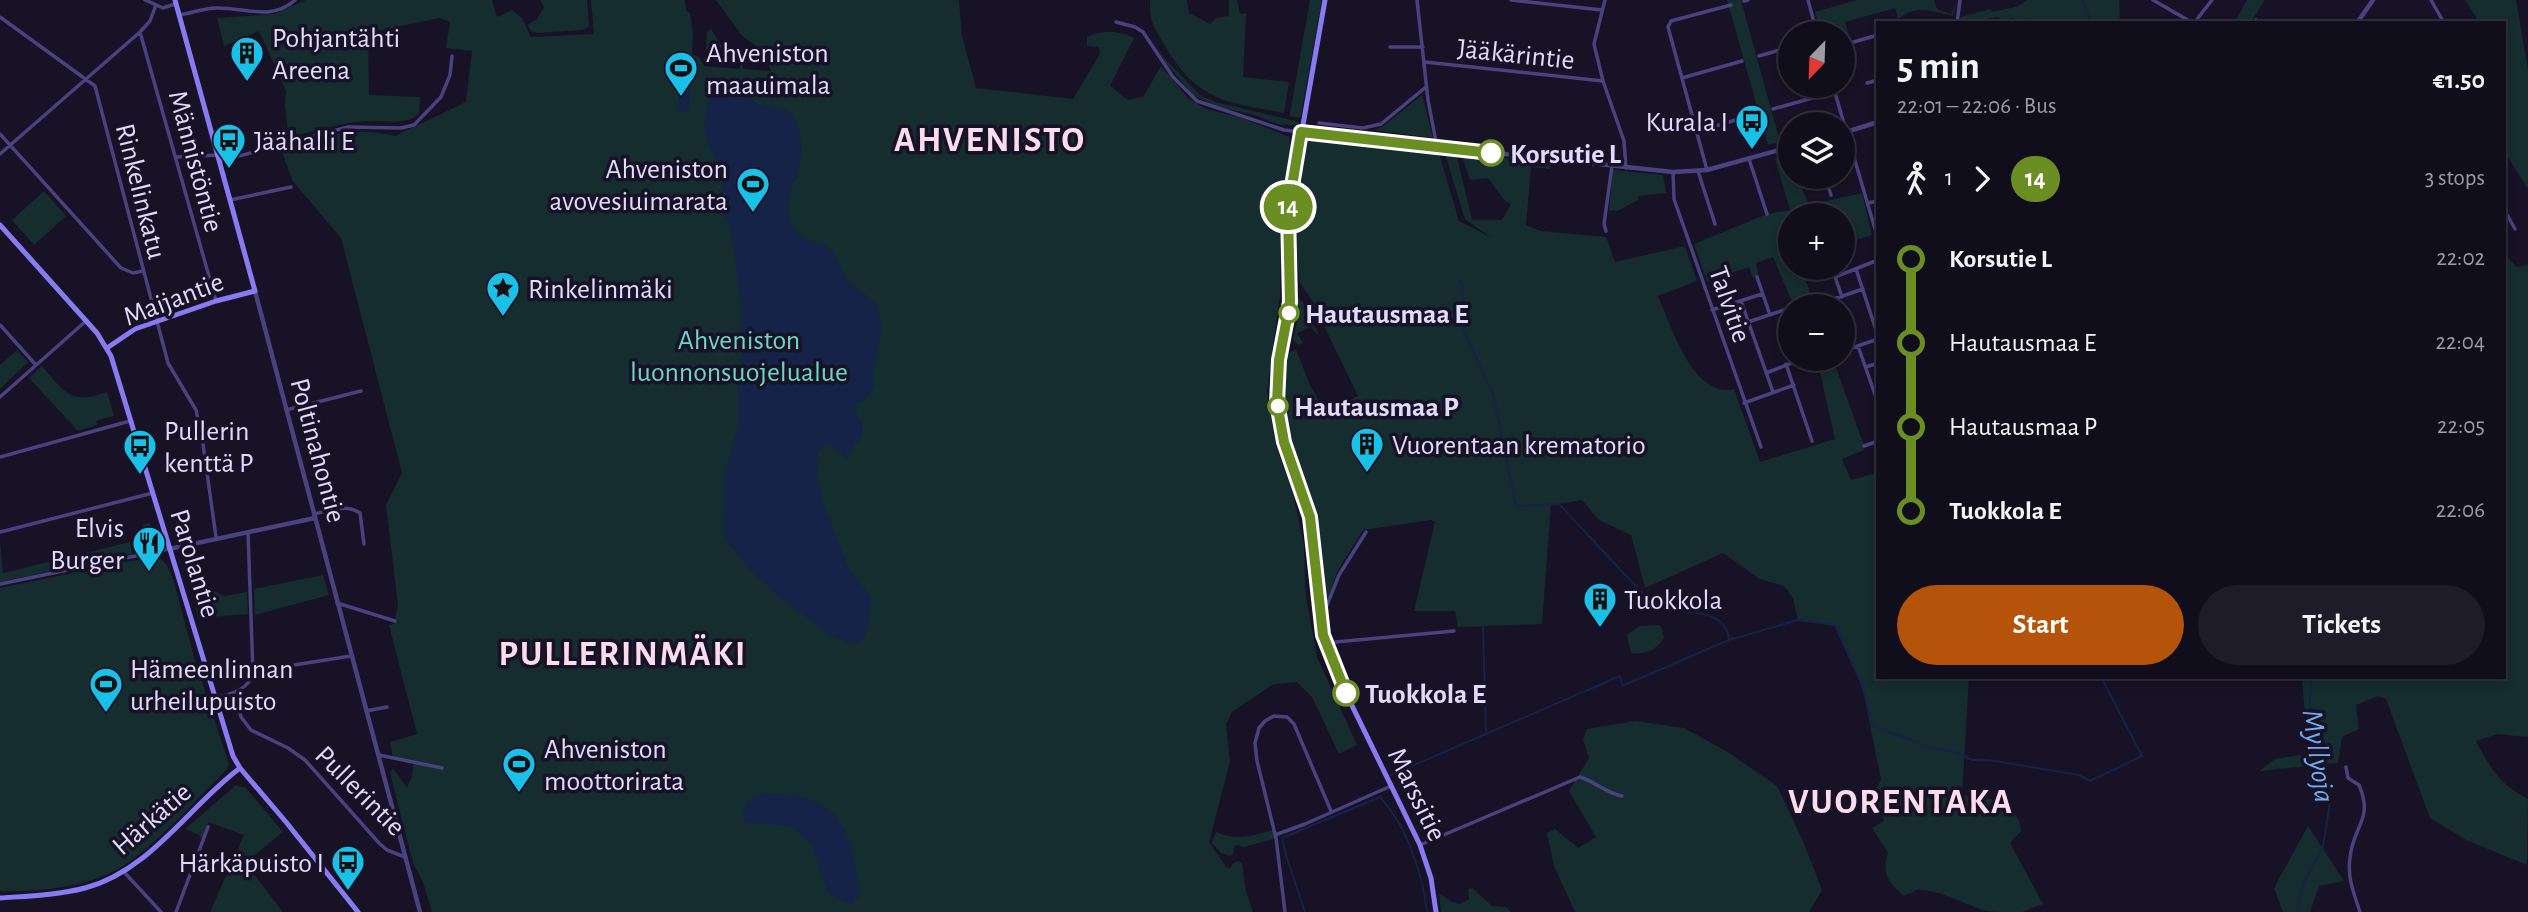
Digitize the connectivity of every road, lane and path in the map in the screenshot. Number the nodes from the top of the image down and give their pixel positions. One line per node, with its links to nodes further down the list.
1 (145, 0): 14 (street)
2 (295, 0): 17 (street)
3 (1325, 0): 48 (main road, Marssitie)
4 (1417, 0): 30 (street)
5 (1511, 0): 16 (street)
6 (1605, 0): 16 (street)
7 (1808, 0): 19 (street)
8 (1960, 0): 20 (street)
9 (2153, 0): 21 (street)
10 (2212, 0): 22 (street)
11 (2373, 0): 23 (street)
12 (2431, 0): 24 (street)
13 (176, 2): 14 (street); 17 (main road, Poltinahontie)
14 (156, 5): 26 (street)
15 (1731, 5): 37 (street)
16 (1602, 10): 38 (street)
17 (180, 15): 56 (main road, Poltinahontie)
18 (0, 17): 36 (street, Rinkelinkatu)
19 (1814, 21)
20 (1957, 21)
21 (2190, 21)
22 (2196, 21)
23 (2358, 21)
24 (2443, 21)
25 (1116, 22): 48 (street)
26 (140, 32): 36 (street); 55 (street, Männistöntie)
27 (1876, 36): 28 (street)
28 (1855, 42)
29 (1390, 47): 30 (street)
30 (1423, 47): 35 (street)
31 (1778, 50): 33 (street)
32 (452, 56): 56 (street)
33 (1759, 56)
34 (1742, 61): 37 (street)
35 (1425, 62): 38 (street, Jääkärintie); 41 (street)
36 (86, 78): 51 (street); 79 (street, Rinkelinkatu)
37 (1682, 78): 49 (street)
38 (1603, 81): 60 (street)
39 (1876, 81): 40 (street)
40 (1867, 83)
41 (1426, 87): 45 (street); 52 (street)
42 (1812, 98): 43 (street)
43 (1773, 109)
44 (1758, 113): 49 (street)
45 (1319, 122)
46 (1876, 123): 47 (street)
47 (1855, 129)
48 (1301, 132): 52 (street); 129 (main road, Marssitie)
49 (1697, 132): 61 (street)
50 (0, 134): 51 (street)
51 (10, 145): 54 (street); 79 (street)
52 (1437, 147): 59 (street)
53 (1778, 151): 57 (street)
54 (0, 154)
55 (177, 157): 56 (street); 85 (street, Männistöntie)
56 (219, 158): 67 (main road, Poltinahontie)
57 (1749, 159): 61 (street); 71 (street)
58 (1855, 165): 69 (street)
59 (1612, 166): 60 (street); 75 (street)
60 (1626, 168): 63 (street)
61 (1707, 170): 62 (street)
62 (1698, 171): 63 (street); 72 (street)
63 (1673, 172): 87 (street, Talvitie)
64 (291, 187): 67 (street)
65 (1829, 189): 66 (street)
66 (1831, 195)
67 (230, 200): 82 (main road, Poltinahontie)
68 (1876, 201): 69 (street)
69 (1868, 203): 76 (street)
70 (2506, 213): 74 (street)
71 (1767, 214)
72 (1715, 224)
73 (0, 225): 90 (main road, Parolantie)
74 (2515, 229)
75 (1606, 232)
76 (1876, 232)
77 (1876, 261): 78 (street)
78 (1856, 269): 81 (street)
79 (143, 271): 91 (street, Rinkelinkatu)
80 (1757, 277): 83 (street)
81 (1863, 289): 84 (street); 94 (street)
82 (254, 291): 85 (main road, Maijantie); 111 (street, Poltinahontie)
83 (1762, 294): 86 (street); 89 (street)
84 (1850, 294)
85 (216, 301): 91 (main road, Maijantie)
86 (1741, 301): 87 (street); 92 (street)
87 (1712, 310): 110 (street, Talvitie)
88 (1778, 312): 89 (street)
89 (1770, 315): 92 (street)
90 (86, 321): 98 (main road, Parolantie); 100 (street)
91 (155, 321): 98 (main road, Maijantie); 123 (street, Rinkelinkatu)
92 (1748, 322): 104 (street)
93 (0, 325): 100 (street)
94 (1876, 331)
95 (1876, 338): 96 (street)
96 (1858, 346): 97 (street); 101 (street)
97 (1855, 347)
98 (107, 348): 112 (main road, Parolantie)
99 (1876, 364): 101 (street)
100 (37, 365): 108 (street)
101 (1866, 367): 109 (street)
102 (1778, 368): 104 (street)
103 (1788, 371): 105 (street)
104 (1766, 373): 107 (street)
105 (1794, 385): 107 (street); 113 (street)
106 (361, 391): 111 (street)
107 (1773, 392): 110 (street)
108 (0, 397)
109 (1876, 397)
110 (1744, 402): 116 (street, Talvitie)
111 (286, 410): 119 (street, Poltinahontie)
112 (132, 421): 117 (street); 118 (main road, Parolantie)
113 (1812, 441)
114 (1876, 442): 115 (street)
115 (1864, 446)
116 (1761, 447)
117 (1, 455)
118 (153, 493): 120 (street); 125 (main road, Parolantie)
119 (314, 516): 121 (street); 124 (street); 127 (street, Poltinahontie)
120 (0, 532)
121 (248, 532): 123 (street); 134 (street)
122 (1366, 532): 129 (street)
123 (216, 537): 125 (street)
124 (363, 544)
125 (169, 549): 126 (street); 135 (main road, Parolantie)
126 (0, 584)
127 (337, 603): 128 (street); 132 (street, Poltinahontie)
128 (395, 621)
129 (1320, 621): 131 (main road, Marssitie)
130 (1454, 631): 131 (street)
131 (1325, 643): 142 (main road, Marssitie)
132 (351, 656): 133 (street); 137 (street, Poltinahontie)
133 (293, 666)
134 (235, 693): 135 (street); 148 (street, Pullerintie)
135 (215, 698): 140 (main road, Parolantie)
136 (387, 707): 137 (street)
137 (366, 712): 138 (street, Poltinahontie)
138 (378, 755): 141 (street); 148 (street, Poltinahontie)
139 (2346, 767): 157 (street)
140 (240, 768): 149 (main road, Härkätie); 153 (main road, Parolantie)
141 (442, 768)
142 (1391, 786): 144 (street); 147 (main road, Marssitie)
143 (1622, 796): 147 (street)
144 (1331, 811): 146 (street); 146 (street)
145 (208, 827): 152 (street)
146 (1275, 835): 155 (street)
147 (1420, 845): 156 (main road, Marssitie)
148 (405, 857): 154 (street, Poltinahontie)
149 (124, 872): 150 (main road, Härkätie); 151 (street)
150 (0, 898)
151 (161, 912)
152 (176, 912)
153 (358, 912)
154 (420, 912)
155 (1285, 912)
156 (1436, 912)
157 (2360, 912)

